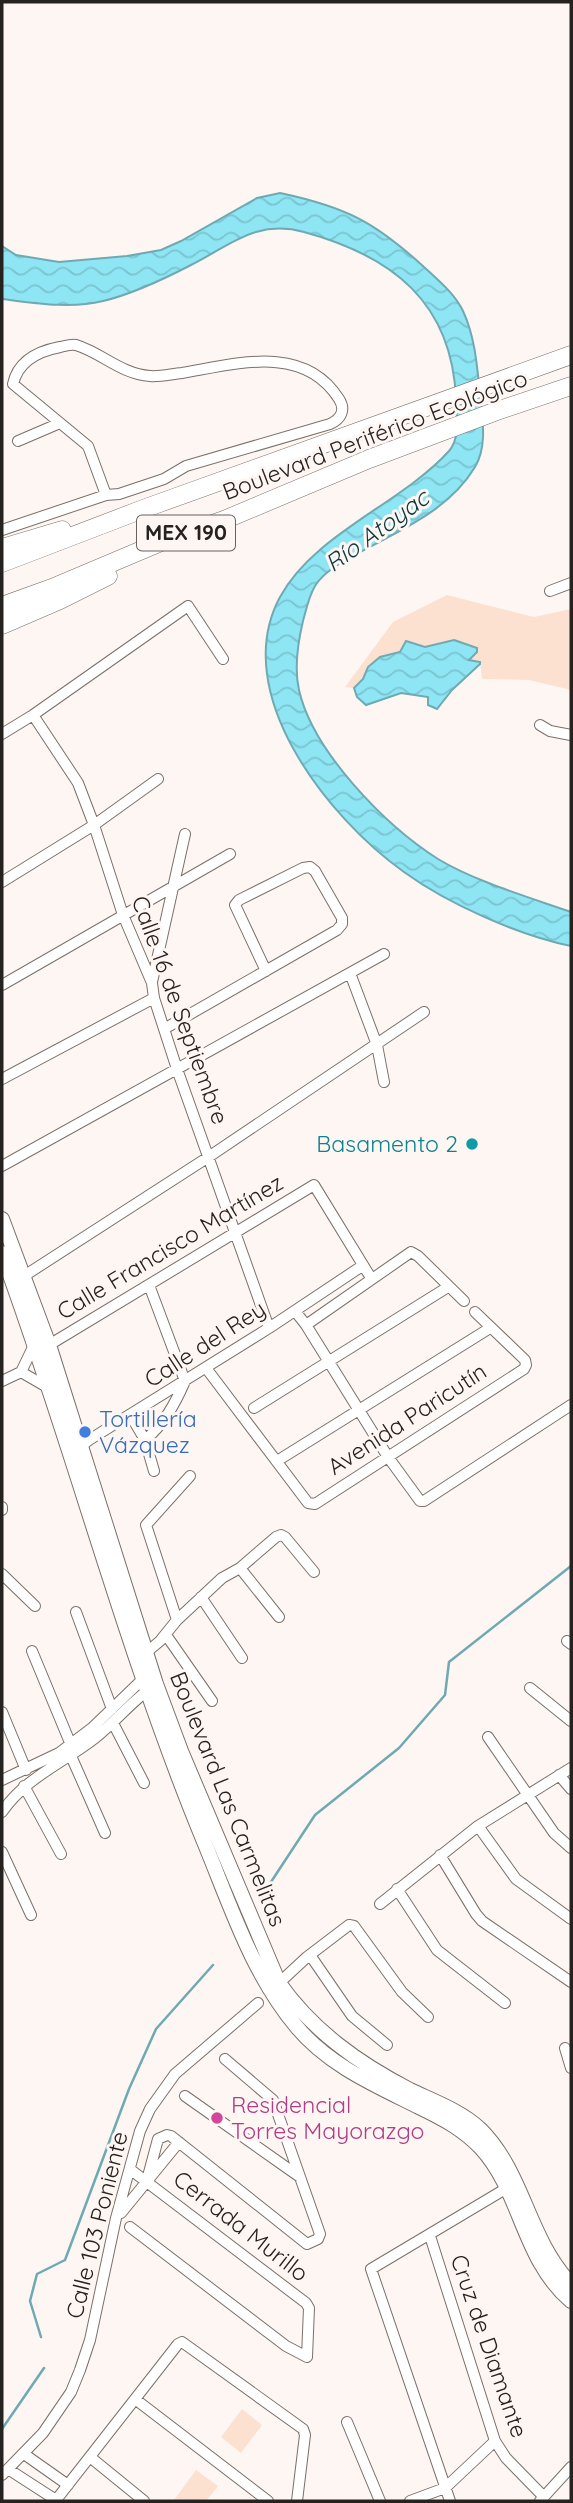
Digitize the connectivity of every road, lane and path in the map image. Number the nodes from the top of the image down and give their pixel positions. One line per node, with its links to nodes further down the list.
1 (571, 355): 6 (highway, Boulevard Periférico Ecológico / MEX 190)
2 (571, 386): 8 (highway, Boulevard Periférico Ecológico / MEX 190)
3 (60, 422): 4 (street); 5 (street); 5 (street)
4 (18, 441)
5 (106, 495): 7 (street)
6 (143, 509): 9 (highway); 10 (highway, Boulevard Periférico Ecológico / MEX 190)
7 (2, 530)
8 (161, 542): 13 (highway, Boulevard Periférico Ecológico / MEX 190); 14 (highway)
9 (2, 548)
10 (2, 564)
11 (571, 583): 12 (street)
12 (550, 591)
13 (2, 606)
14 (2, 625)
15 (223, 659): 16 (street)
16 (33, 715): 18 (street); 21 (street, Calle 16 de Septiembre)
17 (540, 725): 19 (street)
18 (2, 734)
19 (571, 735)
20 (158, 779): 21 (street)
21 (94, 825): 24 (street); 26 (street, Calle 16 de Septiembre)
22 (185, 834): 25 (street)
23 (230, 854): 25 (street)
24 (2, 882)
25 (174, 887): 26 (street); 30 (street)
26 (123, 915): 30 (street, Calle 16 de Septiembre); 31 (street)
27 (384, 954): 29 (street)
28 (266, 971): 28 (street); 34 (street)
29 (350, 973): 35 (street); 36 (street)
30 (152, 982): 32 (street, Calle 16 de Septiembre)
31 (2, 985)
32 (154, 998): 34 (street, Calle 16 de Septiembre); 37 (street)
33 (424, 1012): 35 (street)
34 (164, 1028): 36 (street, Calle 16 de Septiembre)
35 (377, 1045): 38 (street); 39 (street)
36 (177, 1069): 39 (street, Calle 16 de Septiembre); 40 (street)
37 (2, 1079)
38 (384, 1082)
39 (210, 1156): 42 (street, Calle 16 de Septiembre); 45 (street)
40 (2, 1166)
41 (2, 1219): 45 (main road, Boulevard Las Carmelitas)
42 (234, 1233): 44 (street, Calle Francisco Martínez); 47 (street, Calle Francisco Martínez); 53 (street, Calle 16 de Septiembre)
43 (2, 1252): 55 (main road, Boulevard Las Carmelitas)
44 (362, 1266): 46 (street); 50 (street, Calle del Rey)
45 (24, 1276): 55 (main road, Boulevard Las Carmelitas)
46 (370, 1278): 48 (street); 52 (street)
47 (149, 1285): 55 (street, Calle Francisco Martínez); 60 (street)
48 (448, 1287): 49 (street); 56 (street)
49 (464, 1301)
50 (295, 1311): 52 (street); 53 (street, Calle del Rey)
51 (474, 1312): 54 (street)
52 (306, 1325): 56 (street)
53 (269, 1328): 57 (street, Calle del Rey)
54 (490, 1328): 64 (street); 68 (street, Avenida Paricutín)
55 (41, 1345): 58 (street); 61 (main road, Boulevard Las Carmelitas); 67 (main road, Boulevard Las Carmelitas)
56 (328, 1361): 63 (street); 64 (street)
57 (206, 1368): 60 (street, Calle del Rey); 69 (street)
58 (21, 1372): 59 (street); 61 (street)
59 (2, 1381)
60 (185, 1381): 65 (street, Calle del Rey); 66 (street)
61 (47, 1387): 67 (main road, Boulevard Las Carmelitas)
62 (571, 1405): 68 (street)
63 (254, 1408)
64 (359, 1410): 68 (street); 69 (street)
65 (131, 1416): 66 (street); 67 (street, Calle del Rey)
66 (145, 1440): 70 (street)
67 (75, 1451): 82 (main road, Boulevard Las Carmelitas)
68 (388, 1457): 69 (street, Avenida Paricutín)
69 (277, 1461)
70 (154, 1471)
71 (190, 1476): 79 (street)
72 (240, 1568): 73 (street); 75 (street); 78 (street)
73 (314, 1572)
74 (2, 1574): 76 (street)
75 (201, 1597): 79 (street); 83 (street)
76 (35, 1606)
77 (76, 1612): 87 (street)
78 (279, 1617)
79 (177, 1620): 80 (street)
80 (166, 1635): 82 (street); 86 (street)
81 (32, 1651): 92 (street)
82 (141, 1656): 84 (main road, Boulevard Las Carmelitas)
83 (242, 1657)
84 (150, 1681): 87 (street); 90 (street); 114 (main road, Boulevard Las Carmelitas); 124 (main road, Boulevard Las Carmelitas)
85 (530, 1688): 89 (street)
86 (212, 1700)
87 (112, 1709): 92 (street)
88 (2, 1712): 94 (street)
89 (571, 1721)
90 (113, 1723): 92 (street); 97 (street)
91 (488, 1737): 100 (street)
92 (71, 1750): 94 (street); 98 (street); 103 (street)
93 (571, 1768): 95 (street)
94 (26, 1770): 96 (street)
95 (559, 1775): 99 (street); 100 (street)
96 (2, 1780)
97 (144, 1783)
98 (24, 1786): 101 (street); 106 (street)
99 (571, 1789)
100 (528, 1794): 102 (street); 104 (street)
101 (2, 1812)
102 (478, 1826): 107 (street); 111 (street)
103 (105, 1833)
104 (571, 1848)
105 (2, 1852): 110 (street)
106 (61, 1854)
107 (440, 1855): 108 (street); 113 (street)
108 (397, 1889): 109 (street); 116 (street)
109 (380, 1903)
110 (31, 1915)
111 (571, 1919)
112 (310, 1955): 114 (street); 117 (street); 118 (street)
113 (571, 1982)
114 (279, 1983): 124 (main road, Boulevard Las Carmelitas)
115 (258, 2003): 125 (street, Calle 103 Poniente)
116 (505, 2003)
117 (428, 2017)
118 (387, 2045)
119 (565, 2048): 121 (street)
120 (225, 2059): 126 (street)
121 (571, 2068)
122 (185, 2096): 126 (street)
123 (178, 2141): 126 (street); 127 (street); 127 (street)
124 (500, 2162): 128 (main road, Boulevard Las Carmelitas); 132 (main road, Boulevard Las Carmelitas)
125 (131, 2170): 127 (street, Cerrada Murillo); 129 (street, Calle 103 Poniente)
126 (300, 2178)
127 (147, 2180): 129 (street); 130 (street, Cerrada Murillo)
128 (507, 2188): 131 (street); 133 (main road, Boulevard Las Carmelitas)
129 (116, 2218): 137 (street, Calle 103 Poniente)
130 (131, 2227)
131 (430, 2236): 136 (street, Cruz de Diamante); 142 (street)
132 (571, 2284)
133 (571, 2301)
134 (135, 2399): 138 (street); 145 (street); 146 (street)
135 (347, 2422): 147 (street)
136 (495, 2441): 142 (street); 143 (street, Cruz de Diamante)
137 (24, 2454): 140 (street, Calle 103 Poniente); 141 (street)
138 (90, 2457): 141 (street); 144 (street)
139 (571, 2466): 143 (street)
140 (5, 2472): 141 (street)
141 (68, 2485)
142 (445, 2488): 148 (street); 149 (street)
143 (542, 2499)
144 (144, 2501)
145 (268, 2501)
146 (297, 2501)
147 (380, 2501)
148 (410, 2501)
149 (450, 2501)

